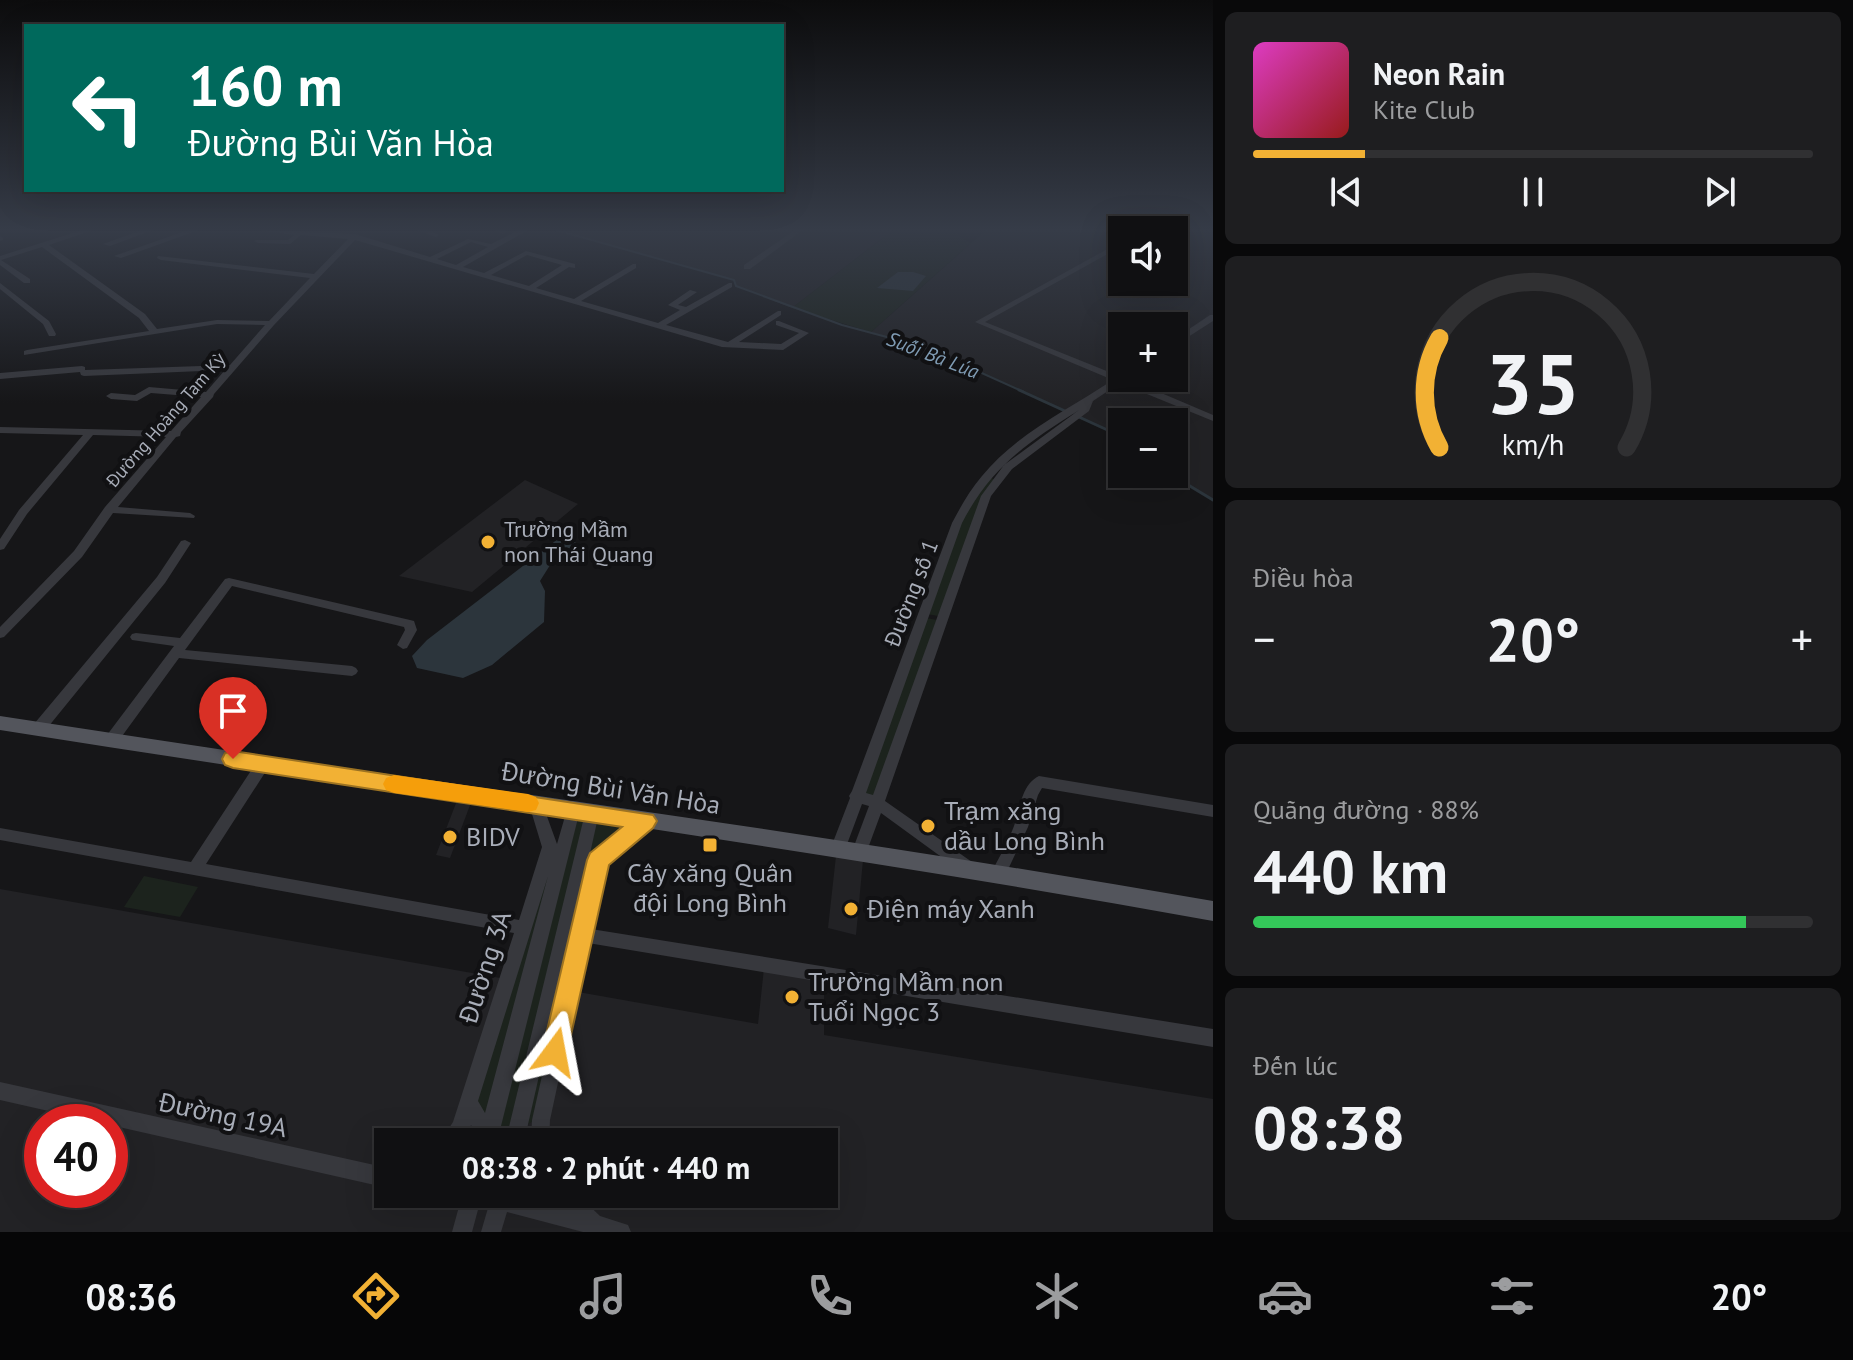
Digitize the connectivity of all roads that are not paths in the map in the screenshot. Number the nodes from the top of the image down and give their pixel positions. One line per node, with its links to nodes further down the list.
1 (3, 287): 15 (street)
2 (103, 287): 14 (street)
3 (304, 287): 12 (street, Đường Hoàng Tam Kỳ)
4 (597, 287): 9 (street)
5 (725, 287): 10 (street)
6 (1041, 287): 20 (street)
7 (530, 288): 9 (street)
8 (693, 292): 10 (street)
9 (575, 301): 13 (street)
10 (686, 310): 13 (street)
11 (1213, 317): 16 (street)
12 (271, 323): 14 (street); 19 (street, Đường Hoàng Tam Kỳ)
13 (659, 326): 17 (street)
14 (153, 330): 18 (street)
15 (52, 334)
16 (1188, 334)
17 (729, 345): 17 (street)
18 (27, 353)
19 (233, 367): 21 (street); 24 (street, Đường Hoàng Tam Kỳ)
20 (1108, 374)
21 (0, 376)
22 (1108, 388): 30 (street, Đường số 1)
23 (1152, 392): 26 (street)
24 (210, 395): 25 (street); 29 (street, Đường Hoàng Tam Kỳ)
25 (111, 396)
26 (1213, 418)
27 (0, 430): 28 (street)
28 (91, 431): 29 (street); 34 (street)
29 (177, 434): 31 (street, Đường Hoàng Tam Kỳ)
30 (991, 477): 35 (street, Đường số 1); 36 (street, Đường số 1)
31 (109, 509): 32 (street); 37 (street, Đường Hoàng Tam Kỳ)
32 (190, 516)
33 (185, 543): 43 (street)
34 (0, 547)
35 (923, 615): 36 (street); 46 (street, Đường số 1)
36 (941, 618): 47 (street, Đường số 1)
37 (3, 628)
38 (136, 637): 40 (street)
39 (403, 645): 40 (street)
40 (179, 648): 41 (street); 44 (street)
41 (352, 671)
42 (0, 723): 43 (main road, Đường Bùi Văn Hòa)
43 (39, 728): 44 (main road, Đường Bùi Văn Hòa)
44 (112, 739): 45 (main road, Đường Bùi Văn Hòa)
45 (263, 764): 48 (main road, Đường Bùi Văn Hòa); 56 (street)
46 (856, 796): 47 (street); 54 (street, Đường số 1)
47 (876, 802): 54 (street, Đường số 1); 57 (street)
48 (536, 804): 50 (main road, Đường Bùi Văn Hòa); 53 (street)
49 (1213, 811): 59 (street)
50 (583, 812): 51 (main road, Đường Bùi Văn Hòa); 58 (street, Đường 3A); 60 (street)
51 (646, 821): 54 (main road, Đường Bùi Văn Hòa); 55 (street)
52 (0, 834): 56 (street)
53 (550, 846): 58 (street); 62 (street, Đường 3A)
54 (848, 852): 57 (main road, Đường Bùi Văn Hòa)
55 (598, 860): 60 (street); 63 (street)
56 (195, 869): 62 (street)
57 (971, 869): 59 (main road, Đường Bùi Văn Hòa)
58 (558, 872): 70 (street, Đường 3A)
59 (999, 873): 61 (main road, Đường Bùi Văn Hòa)
60 (578, 875): 71 (street)
61 (1213, 911)
62 (525, 928): 66 (street, Đường 3A)
63 (582, 935): 64 (street); 67 (street)
64 (1213, 1038)
65 (0, 1091): 74 (street, Đường 19A)
66 (469, 1102): 68 (street, Đường 3A); 69 (street)
67 (541, 1120): 72 (street); 73 (street)
68 (460, 1128)
69 (482, 1128)
70 (491, 1128)
71 (518, 1128)
72 (532, 1128)
73 (541, 1128)
74 (374, 1175)
75 (467, 1208): 80 (street)
76 (498, 1208): 81 (street)
77 (537, 1208): 79 (street)
78 (578, 1208): 79 (street)
79 (598, 1227): 82 (street)
80 (462, 1232)
81 (491, 1232)
82 (621, 1232)

